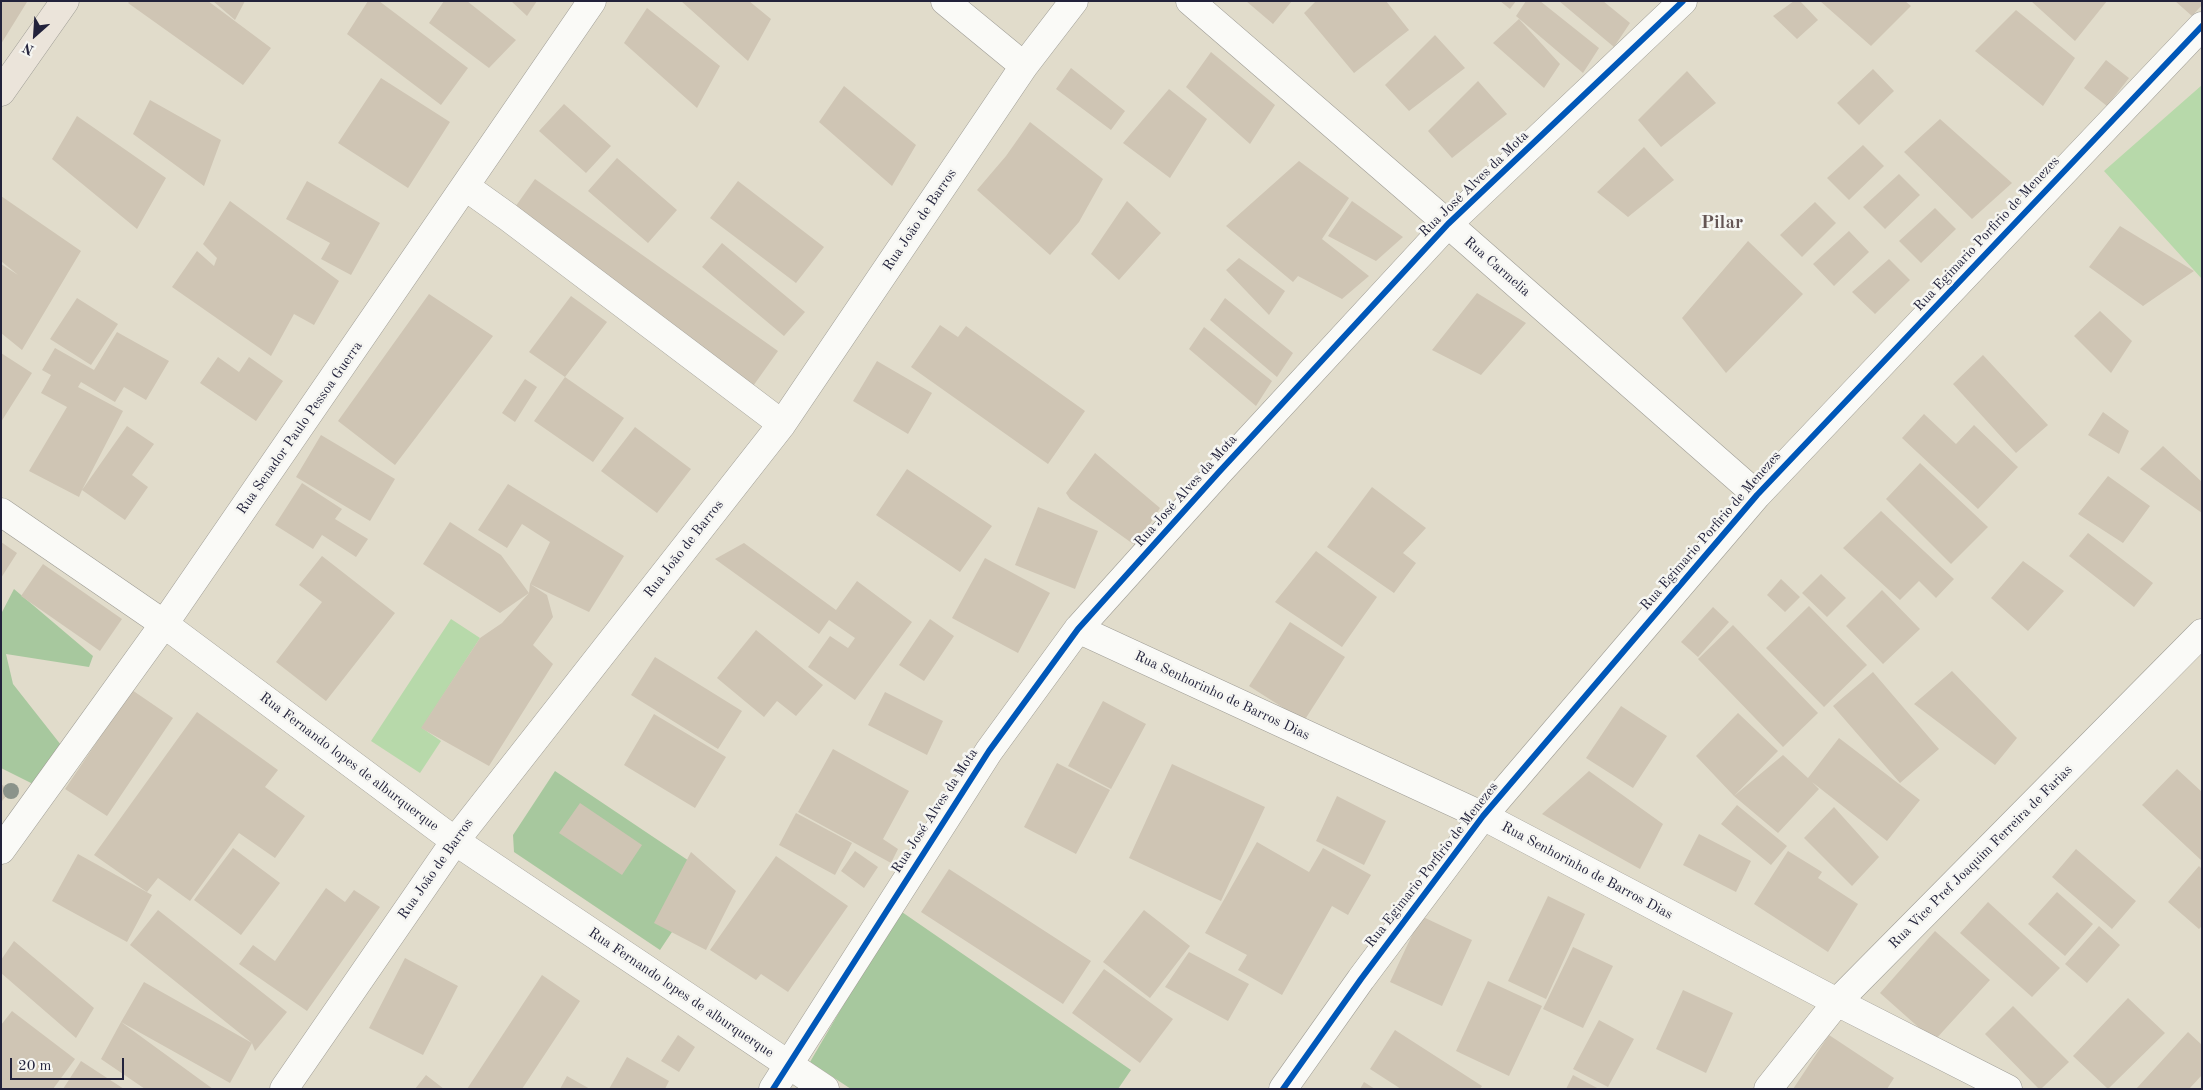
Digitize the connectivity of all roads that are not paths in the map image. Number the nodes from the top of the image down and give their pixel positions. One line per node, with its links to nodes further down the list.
1 (65, 1): 9 (main road)
2 (592, 1): 10 (street, Rua Senador Paulo Pessoa Guerra)
3 (945, 1): 8 (street)
4 (1074, 1): 8 (street, Rua João de Barros)
5 (1190, 1): 11 (street, Rua Carmelia)
6 (1683, 1): 11 (street, Rua José Alves da Mota)
7 (2202, 26): 13 (street, Rua Egimario Porfirio de Menezes)
8 (1024, 66): 12 (street, Rua João de Barros)
9 (1, 92)
10 (466, 188): 12 (street); 15 (street, Rua Senador Paulo Pessoa Guerra)
11 (1448, 224): 13 (street, Rua Carmelia); 16 (street, Rua José Alves da Mota)
12 (782, 424): 19 (street, Rua João de Barros)
13 (1757, 495): 18 (street, Rua Egimario Porfirio de Menezes)
14 (1, 512): 15 (street, Rua Fernando lopes de alburquerque)
15 (164, 624): 19 (street, Rua Fernando lopes de alburquerque); 20 (street, Rua Senador Paulo Pessoa Guerra)
16 (1078, 629): 18 (street, Rua Senhorinho de Barros Dias); 22 (street, Rua José Alves da Mota)
17 (2202, 633): 21 (street, Rua Vice Pref Joaquim Ferreira de Farias)
18 (1483, 816): 21 (street, Rua Senhorinho de Barros Dias); 26 (street, Rua Egimario Porfirio de Menezes)
19 (455, 841): 22 (street, Rua Fernando lopes de alburquerque); 23 (street, Rua João de Barros)
20 (1, 850)
21 (1837, 1002): 27 (street, Rua Vice Pref Joaquim Ferreira de Farias); 28 (street, Rua Senhorinho de Barros Dias)
22 (789, 1065): 24 (street, Rua José Alves da Mota); 25 (street, Rua Fernando lopes de alburquerque)
23 (284, 1089)
24 (773, 1089)
25 (825, 1089)
26 (1283, 1089)
27 (1768, 1089)
28 (2008, 1089)

